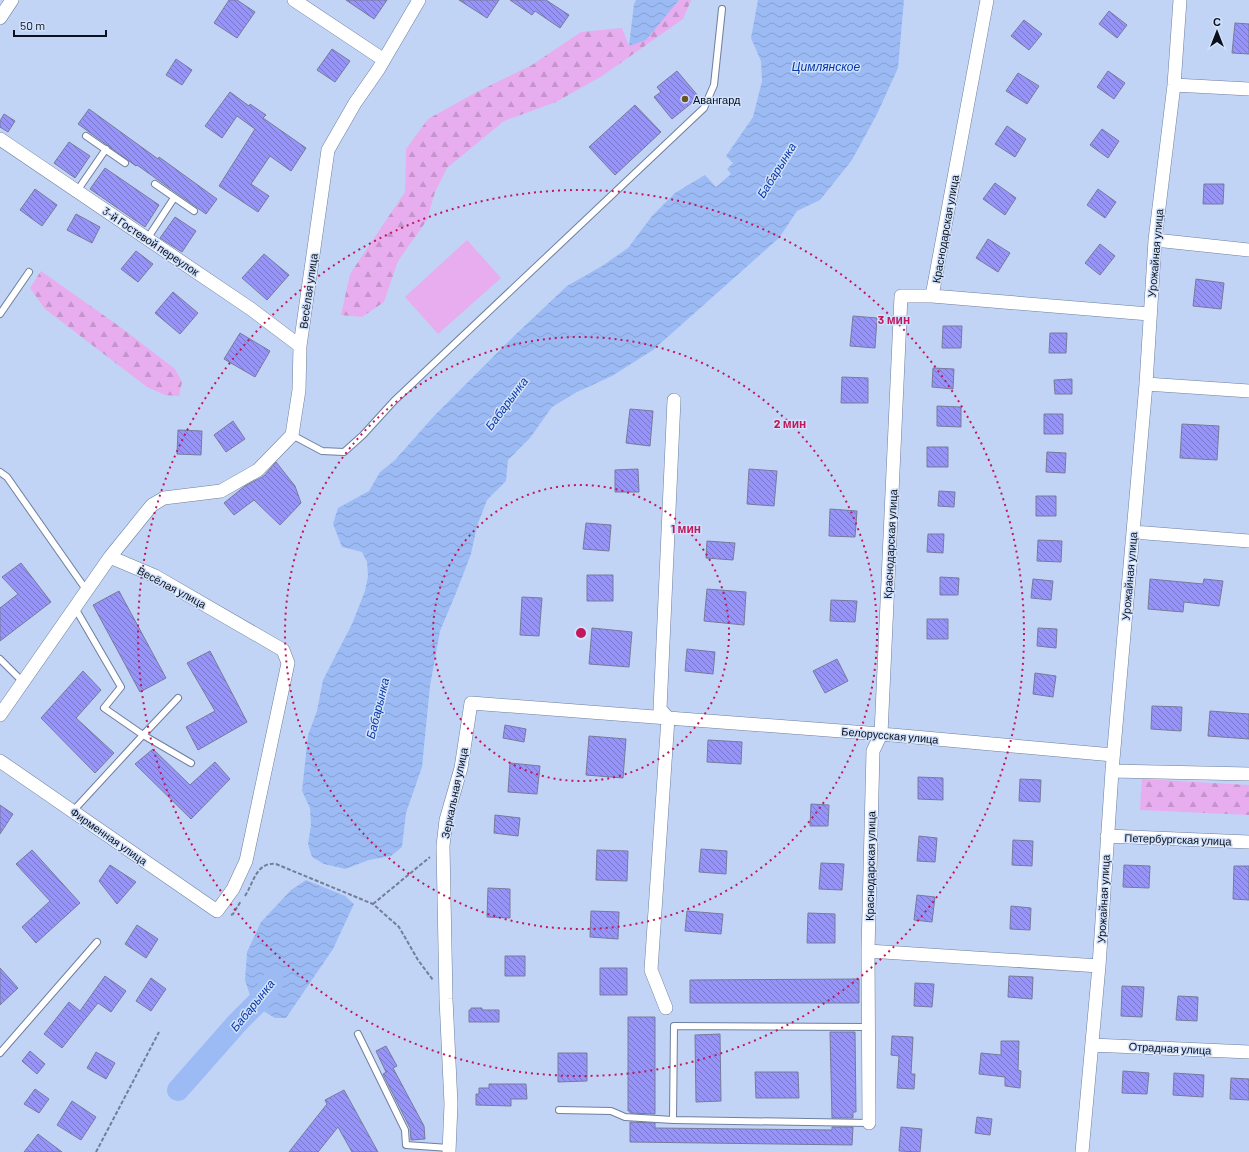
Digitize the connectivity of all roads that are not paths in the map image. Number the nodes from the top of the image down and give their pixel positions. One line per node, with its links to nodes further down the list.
1 (12, 0): 7 (street)
2 (294, 0): 8 (street)
3 (419, 0): 8 (street, Весёлая улица)
4 (987, 0): 23 (street, Краснодарская улица)
5 (1180, 0): 9 (street, Урожайная улица)
6 (722, 9): 30 (lane)
7 (0, 18)
8 (384, 60): 26 (street, Весёлая улица)
9 (1174, 85): 10 (street); 20 (street, Урожайная улица)
10 (1249, 89)
11 (86, 136): 13 (lane)
12 (0, 139): 16 (street, 3-й Гостевой переулок)
13 (106, 149): 14 (lane); 16 (lane)
14 (125, 163)
15 (155, 184): 17 (lane)
16 (77, 191): 19 (street, 3-й Гостевой переулок)
17 (174, 198): 18 (lane); 19 (lane)
18 (194, 212)
19 (147, 239): 26 (street, 3-й Гостевой переулок)
20 (1155, 240): 21 (street); 25 (street, Урожайная улица)
21 (1249, 250)
22 (28, 272): 24 (lane)
23 (932, 296): 25 (street); 42 (street, Краснодарская улица)
24 (0, 314)
25 (1149, 314): 27 (street, Урожайная улица)
26 (300, 346): 30 (street, Весёлая улица)
27 (1146, 384): 28 (street); 32 (street, Урожайная улица)
28 (1249, 391)
29 (674, 400): 41 (street)
30 (292, 436): 34 (street)
31 (0, 472): 35 (lane)
32 (1133, 532): 33 (street); 44 (street, Урожайная улица)
33 (1249, 541)
34 (110, 557): 35 (street); 52 (street, Весёлая улица)
35 (87, 591): 36 (street)
36 (75, 608): 38 (street); 43 (lane)
37 (0, 659): 38 (lane)
38 (23, 682): 40 (street)
39 (178, 698): 43 (lane)
40 (0, 715)
41 (668, 718): 42 (street, Белорусская улица); 56 (street); 65 (street, Зеркальная улица)
42 (881, 734): 44 (street, Белорусская улица); 54 (street, Краснодарская улица)
43 (143, 735): 46 (lane); 49 (lane)
44 (1113, 755): 47 (street, Урожайная улица)
45 (0, 761): 49 (street, Фирменная улица)
46 (191, 763)
47 (1112, 771): 48 (street); 50 (street, Урожайная улица)
48 (1249, 774)
49 (73, 811): 52 (street, Фирменная улица)
50 (1107, 836): 51 (street, Петербургская улица); 55 (street, Урожайная улица)
51 (1249, 842)
52 (217, 911)
53 (98, 942): 61 (lane)
54 (868, 951): 55 (street); 57 (street, Краснодарская улица)
55 (1099, 966): 59 (street, Урожайная улица)
56 (666, 1008)
57 (868, 1027): 63 (lane); 64 (street, Краснодарская улица)
58 (358, 1034): 65 (lane)
59 (1092, 1045): 60 (street, Отрадная улица); 66 (street, Урожайная улица)
60 (1249, 1052)
61 (0, 1053)
62 (559, 1110): 63 (lane)
63 (673, 1120): 64 (lane)
64 (869, 1123)
65 (449, 1150)
66 (1082, 1152)

